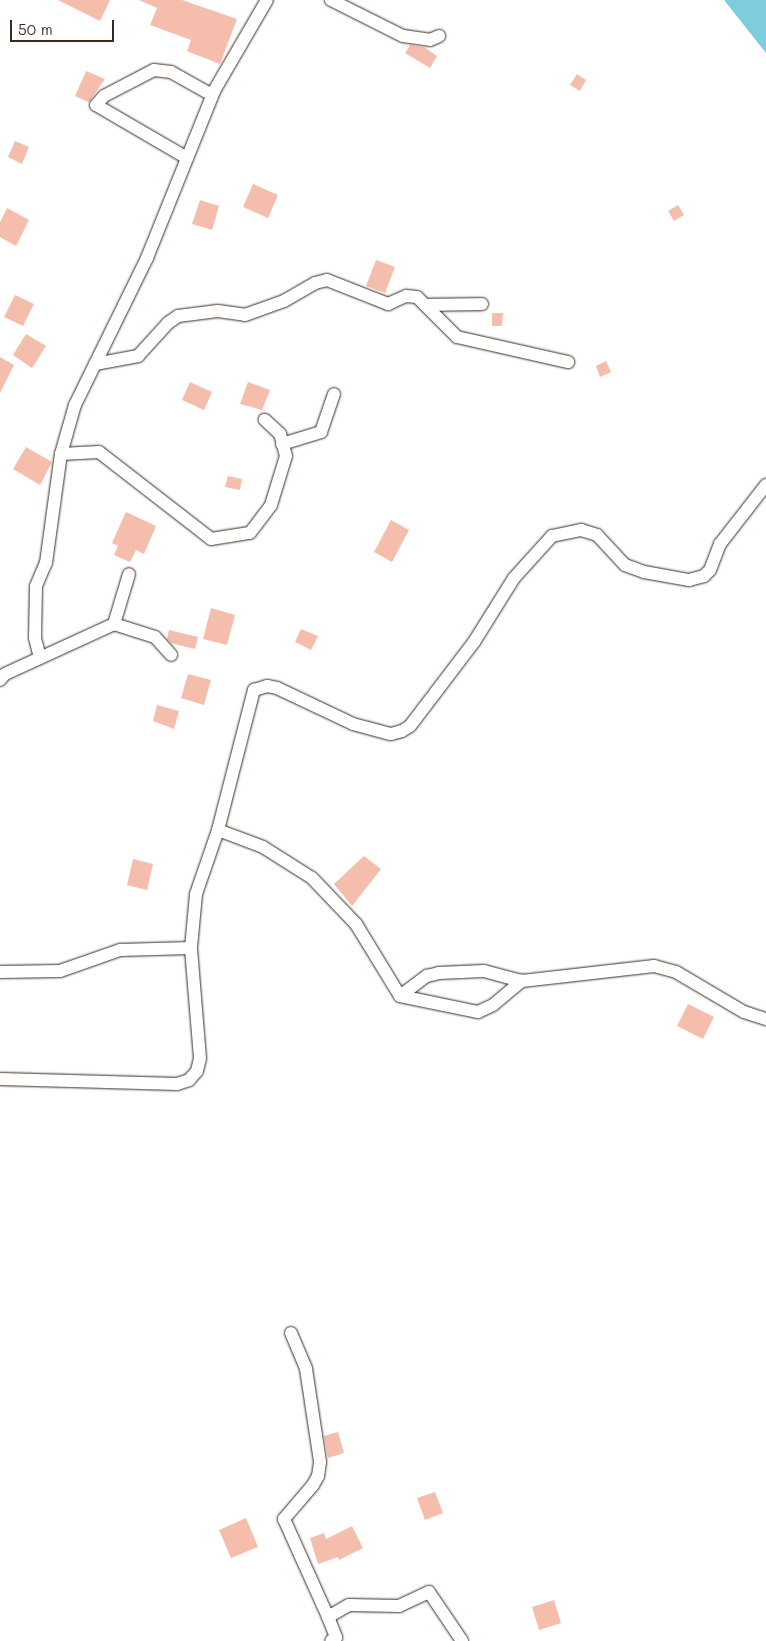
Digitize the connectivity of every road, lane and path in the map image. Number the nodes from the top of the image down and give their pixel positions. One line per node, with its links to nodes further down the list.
1 (267, 0): 4 (street)
2 (330, 0): 3 (street)
3 (439, 36)
4 (212, 95): 5 (street); 5 (street)
5 (187, 158): 9 (street)
6 (482, 304): 7 (street)
7 (425, 305): 8 (street); 9 (street)
8 (568, 362)
9 (95, 364): 13 (street)
10 (334, 394): 12 (street)
11 (265, 420): 12 (street)
12 (282, 444): 13 (street)
13 (61, 454): 18 (street)
14 (766, 485): 20 (street)
15 (129, 574): 16 (street)
16 (114, 624): 17 (street); 18 (street)
17 (171, 655)
18 (40, 658): 19 (street)
19 (0, 680)
20 (218, 830): 21 (street); 24 (street)
21 (191, 948): 22 (street); 26 (street)
22 (0, 972)
23 (522, 981): 24 (street); 24 (street); 25 (street)
24 (400, 996)
25 (766, 1018)
26 (0, 1079)
27 (292, 1333): 28 (street)
28 (328, 1617): 29 (street); 30 (street)
29 (335, 1640)
30 (462, 1641)

